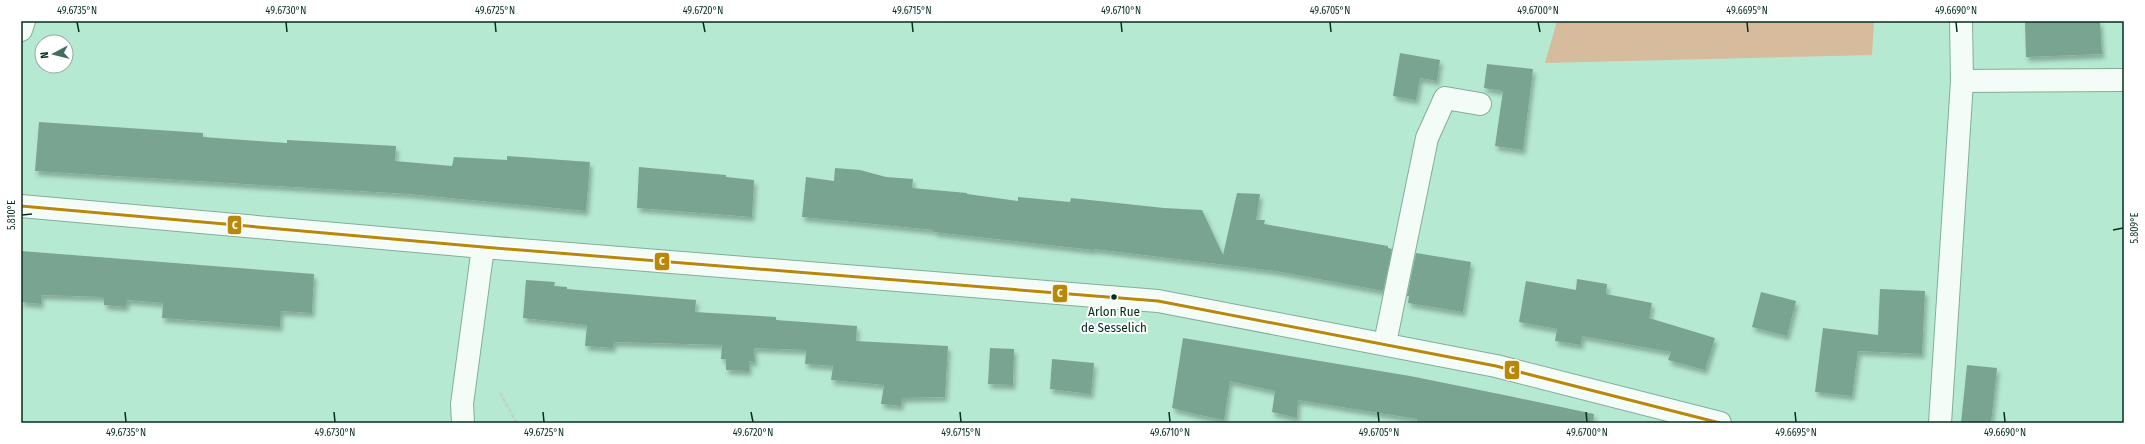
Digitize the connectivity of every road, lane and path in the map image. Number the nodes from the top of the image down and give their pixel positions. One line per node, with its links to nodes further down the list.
1 (24, 21): 3 (street)
2 (1961, 21): 5 (street)
3 (21, 30)
4 (2124, 80): 5 (street)
5 (1962, 81): 14 (street)
6 (1480, 104): 9 (street)
7 (21, 206): 8 (street)
8 (483, 247): 9 (street); 11 (street)
9 (1385, 343): 13 (street)
10 (500, 393): 12 (path)
11 (462, 423)
12 (517, 423)
13 (1720, 423)
14 (1940, 423)

